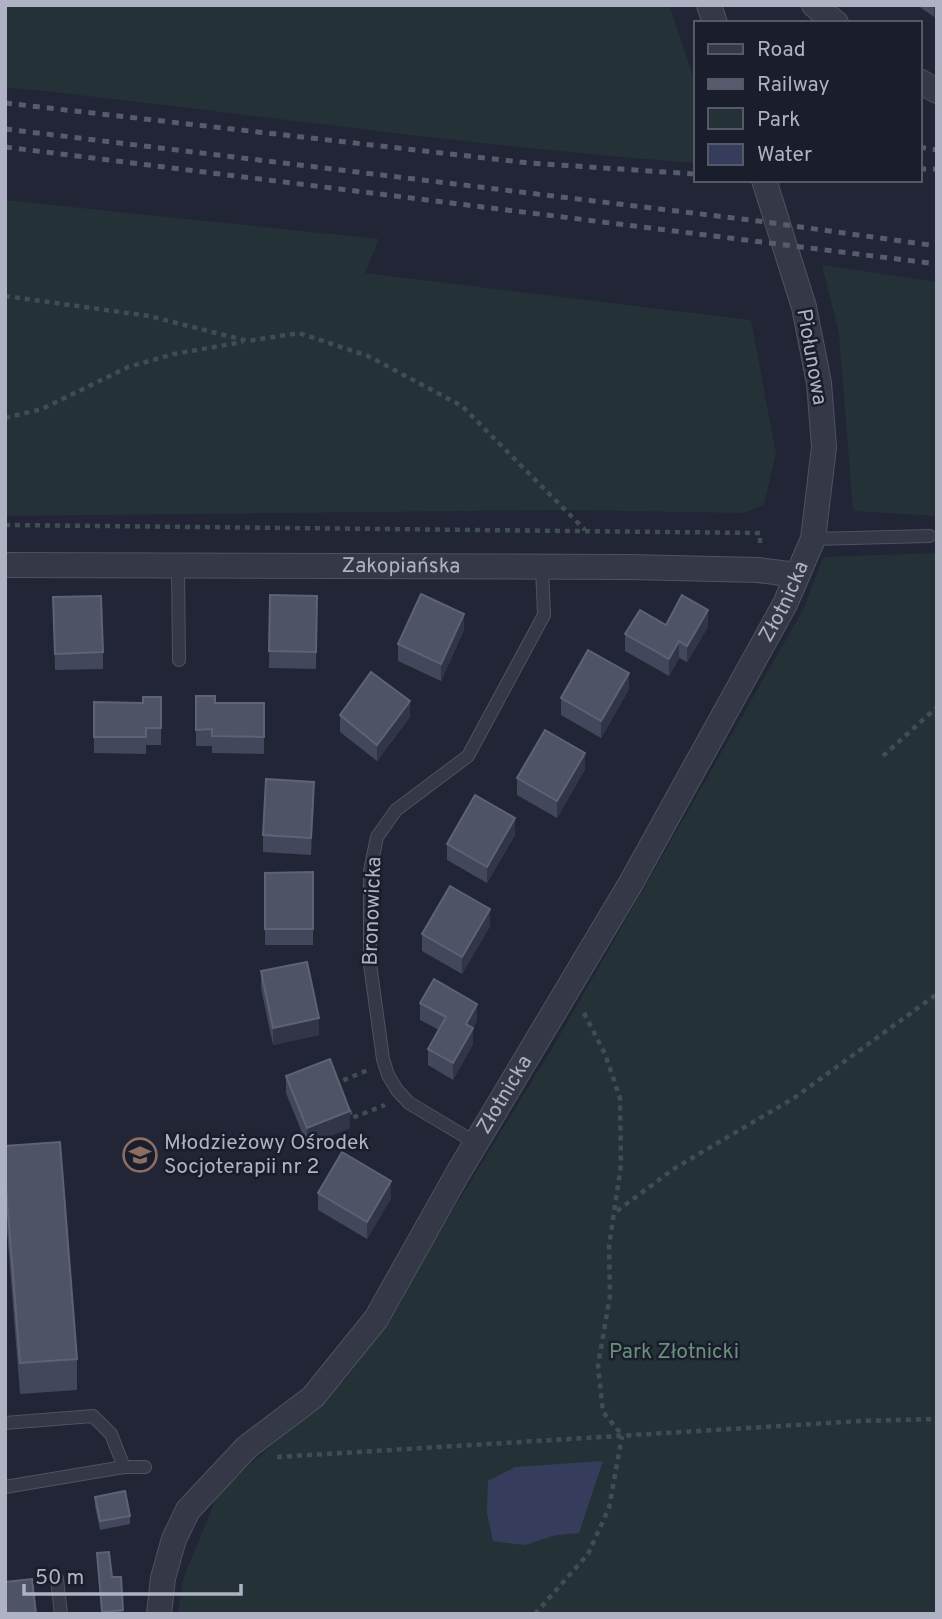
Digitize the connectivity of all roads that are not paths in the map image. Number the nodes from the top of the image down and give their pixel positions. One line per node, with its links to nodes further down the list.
1 (814, 5): 2 (street)
2 (834, 21)
3 (921, 82): 4 (street)
4 (937, 91)
5 (765, 182): 7 (street, Piołunowa)
6 (930, 536): 7 (lane)
7 (813, 539): 11 (street, Złotnicka)
8 (5, 565): 9 (street, Zakopiańska)
9 (178, 566): 10 (street, Zakopiańska); 12 (lane)
10 (542, 567): 11 (street, Zakopiańska); 13 (lane, Bronowicka)
11 (797, 575): 13 (street, Złotnicka)
12 (179, 660)
13 (476, 1143): 20 (street, Złotnicka)
14 (5, 1423): 15 (lane)
15 (124, 1467): 16 (lane); 17 (lane)
16 (145, 1467)
17 (5, 1487)
18 (57, 1579): 19 (lane)
19 (61, 1614)
20 (159, 1614)

